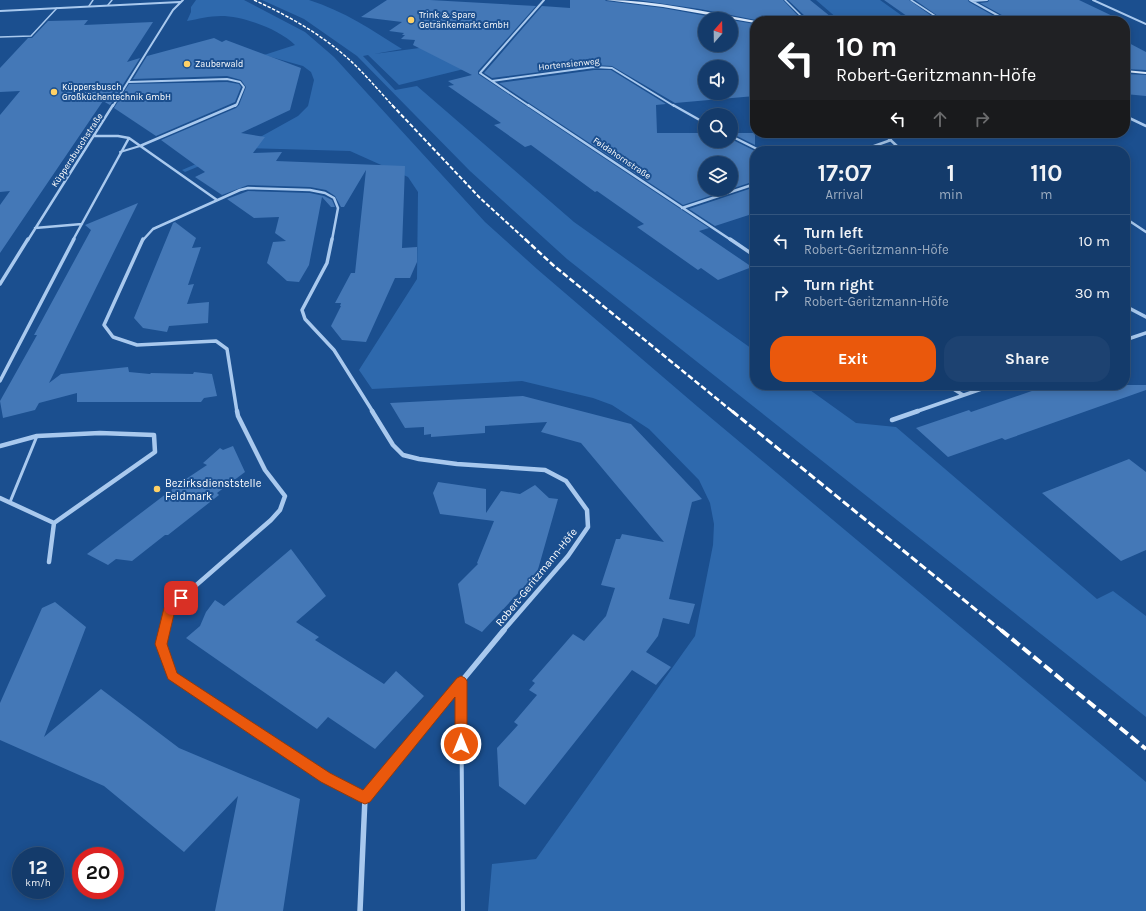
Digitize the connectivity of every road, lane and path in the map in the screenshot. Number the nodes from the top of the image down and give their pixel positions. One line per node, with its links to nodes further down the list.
1 (92, 0): 14 (lane)
2 (112, 0): 13 (lane)
3 (183, 0): 12 (street, Küppersbuschstraße)
4 (544, 0): 27 (street, Feldahornstraße)
5 (608, 0): 11 (street)
6 (784, 0): 17 (lane)
7 (911, 0): 18 (lane)
8 (971, 0): 9 (street); 19 (street)
9 (987, 0)
10 (1093, 0): 20 (street)
11 (628, 1): 22 (street)
12 (180, 2): 13 (street); 28 (street, Küppersbuschstraße)
13 (108, 5): 14 (street)
14 (89, 6): 15 (street)
15 (57, 8): 16 (street); 24 (lane)
16 (0, 11)
17 (801, 16)
18 (935, 16)
19 (999, 16)
20 (1128, 16)
21 (1130, 17): 23 (street)
22 (750, 21)
23 (1146, 24)
24 (0, 37)
25 (1130, 72): 26 (street)
26 (1146, 74)
27 (491, 81): 30 (street, Hortensienweg); 44 (street, Feldahornstraße)
28 (129, 82): 32 (street, Küppersbuschstraße); 37 (street)
29 (1130, 118): 31 (street)
30 (698, 119)
31 (1146, 126)
32 (94, 136): 33 (street); 47 (street, Küppersbuschstraße)
33 (129, 138): 37 (street); 41 (street)
34 (889, 138): 36 (street)
35 (738, 140): 38 (street)
36 (891, 140): 39 (street); 40 (street)
37 (140, 146): 41 (lane); 43 (street)
38 (751, 146)
39 (874, 146)
40 (897, 146)
41 (120, 152): 46 (street)
42 (750, 186): 44 (street)
43 (217, 200): 67 (street, Robert-Geritzmann-Höfe); 68 (street, Robert-Geritzmann-Höfe)
44 (682, 208): 49 (street, Feldahornstraße)
45 (1130, 221): 48 (street)
46 (82, 224): 47 (street); 55 (street)
47 (35, 228): 50 (street, Küppersbuschstraße)
48 (1146, 232)
49 (750, 253)
50 (0, 284)
51 (1130, 309): 52 (street)
52 (1146, 317)
53 (1146, 333): 54 (street)
54 (1130, 338)
55 (2, 376): 56 (street)
56 (0, 381)
57 (955, 390): 59 (street)
58 (978, 390): 59 (street)
59 (963, 395): 60 (street)
60 (892, 420)
61 (37, 436): 62 (street); 64 (lane); 65 (street)
62 (0, 446)
63 (0, 498): 64 (street)
64 (10, 502): 65 (street)
65 (54, 523): 66 (street)
66 (50, 562)
67 (461, 681): 68 (street, Robert-Geritzmann-Höfe); 70 (lane)
68 (365, 798): 69 (street)
69 (360, 911)
70 (463, 911)

